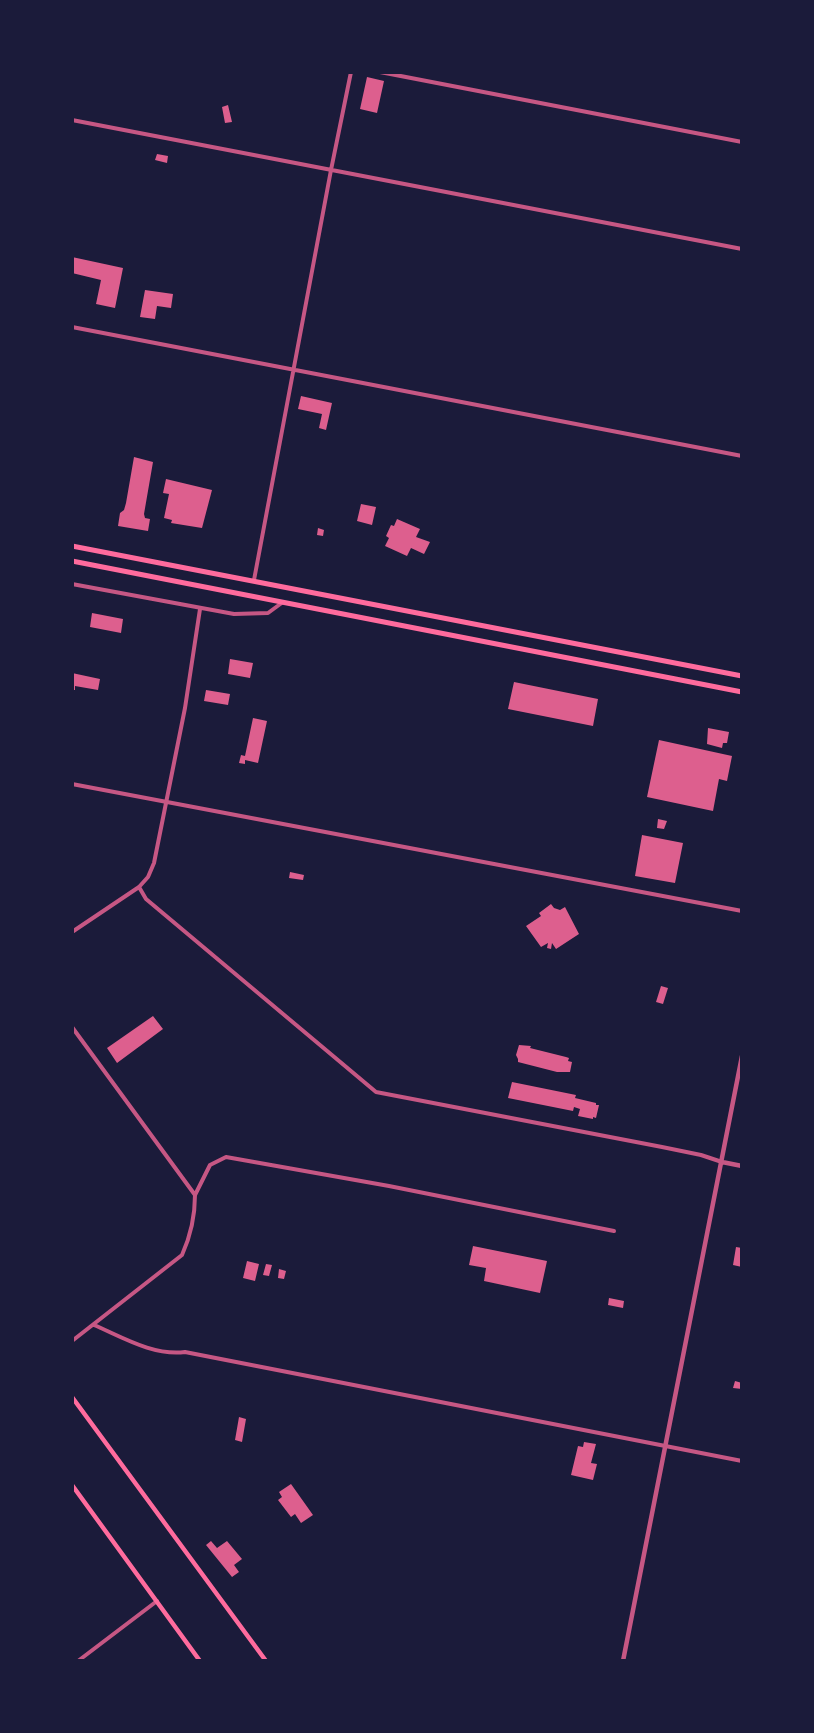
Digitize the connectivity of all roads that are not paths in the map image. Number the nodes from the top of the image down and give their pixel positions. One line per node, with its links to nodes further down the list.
1 (351, 72): 5 (street)
2 (380, 72): 4 (street)
3 (72, 120): 5 (street)
4 (742, 142)
5 (331, 170): 6 (street); 8 (street)
6 (742, 249)
7 (72, 327): 8 (street)
8 (293, 371): 9 (street); 12 (street)
9 (742, 456)
10 (72, 546): 12 (main road)
11 (72, 561): 14 (main road)
12 (254, 580): 16 (main road)
13 (72, 584): 15 (street)
14 (283, 602): 15 (street); 17 (main road)
15 (200, 609): 19 (street)
16 (742, 676)
17 (742, 692)
18 (72, 784): 19 (street)
19 (167, 802): 20 (street); 21 (street)
20 (139, 887): 22 (street); 25 (street)
21 (742, 911)
22 (72, 932)
23 (72, 1027): 27 (street)
24 (742, 1056): 25 (street)
25 (722, 1162): 26 (street); 32 (street)
26 (742, 1166)
27 (195, 1195): 28 (street); 29 (street)
28 (614, 1231)
29 (94, 1325): 30 (street); 32 (street)
30 (72, 1341)
31 (72, 1397): 38 (main road)
32 (664, 1446): 33 (street); 39 (street)
33 (742, 1461)
34 (72, 1485): 35 (main road)
35 (156, 1601): 36 (street); 37 (main road)
36 (78, 1661)
37 (200, 1661)
38 (266, 1661)
39 (623, 1661)

